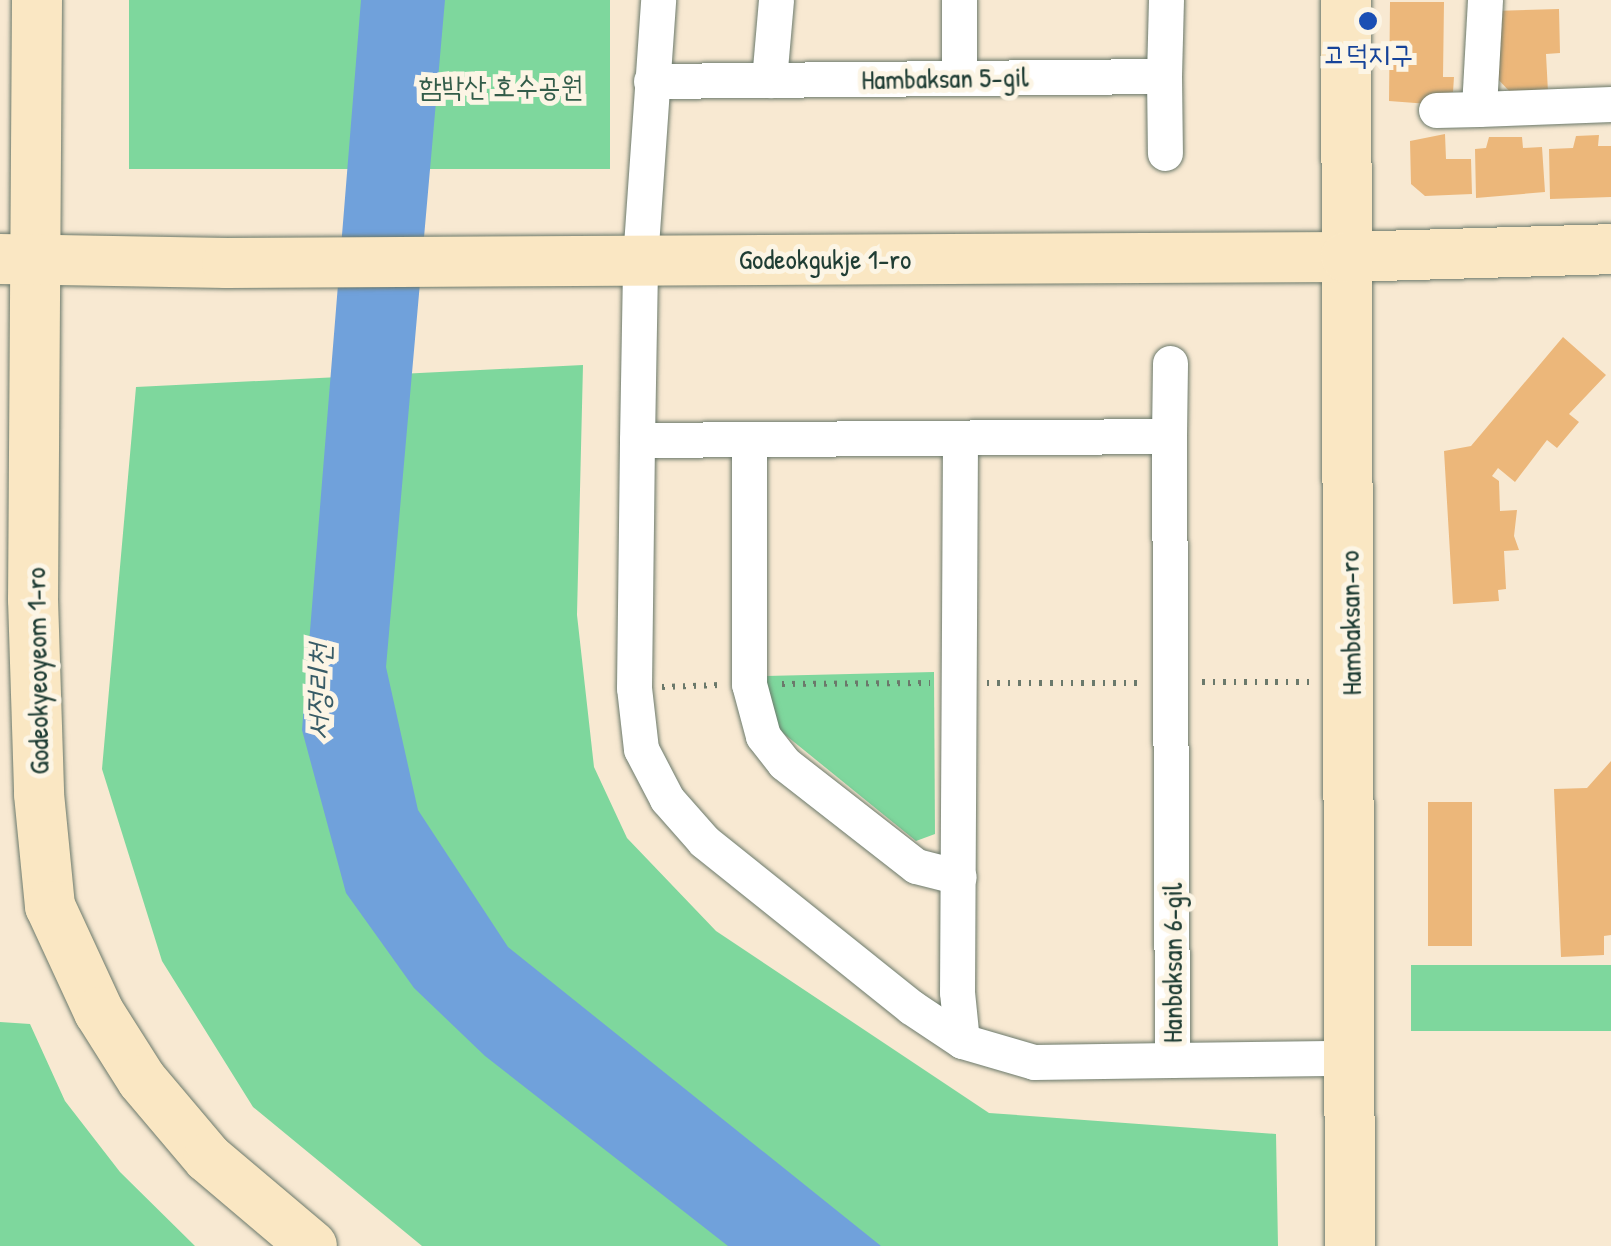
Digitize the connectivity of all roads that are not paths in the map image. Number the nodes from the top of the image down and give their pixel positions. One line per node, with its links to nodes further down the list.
1 (37, 0): 18 (street, Godeokyeoyeom 1-ro)
2 (658, 0): 11 (street)
3 (776, 0): 10 (street)
4 (959, 0): 9 (street)
5 (1166, 0): 8 (street)
6 (1346, 0): 17 (street, Hambaksan-ro)
7 (1485, 0): 14 (street)
8 (1164, 76): 9 (street, Hambaksan 5-gil); 15 (street)
9 (958, 78): 10 (street, Hambaksan 5-gil)
10 (768, 80): 11 (street, Hambaksan 5-gil)
11 (651, 81): 19 (street)
12 (1611, 104): 14 (street)
13 (1436, 110): 14 (street)
14 (1479, 110)
15 (1164, 153)
16 (1611, 249): 17 (street, Godeokgukje 1-ro)
17 (1346, 257): 19 (street, Godeokgukje 1-ro); 27 (street, Hambaksan-ro)
18 (19, 259): 19 (street, Godeokgukje 1-ro); 29 (street, Godeokyeoyeom 1-ro)
19 (640, 260): 22 (street, Hanbaksan 6-gil)
20 (1170, 363): 21 (street, Hanbaksan 6-gil)
21 (1168, 436): 23 (street); 28 (street, Hanbaksan 6-gil)
22 (637, 440): 24 (street); 26 (street, Hanbaksan 6-gil)
23 (960, 440): 24 (street); 25 (street)
24 (749, 442): 25 (street)
25 (959, 877): 26 (street)
26 (962, 1041): 28 (street, Hanbaksan 6-gil)
27 (1348, 1058): 28 (street); 30 (street, Hambaksan-ro)
28 (1172, 1060)
29 (312, 1246)
30 (1350, 1246)

